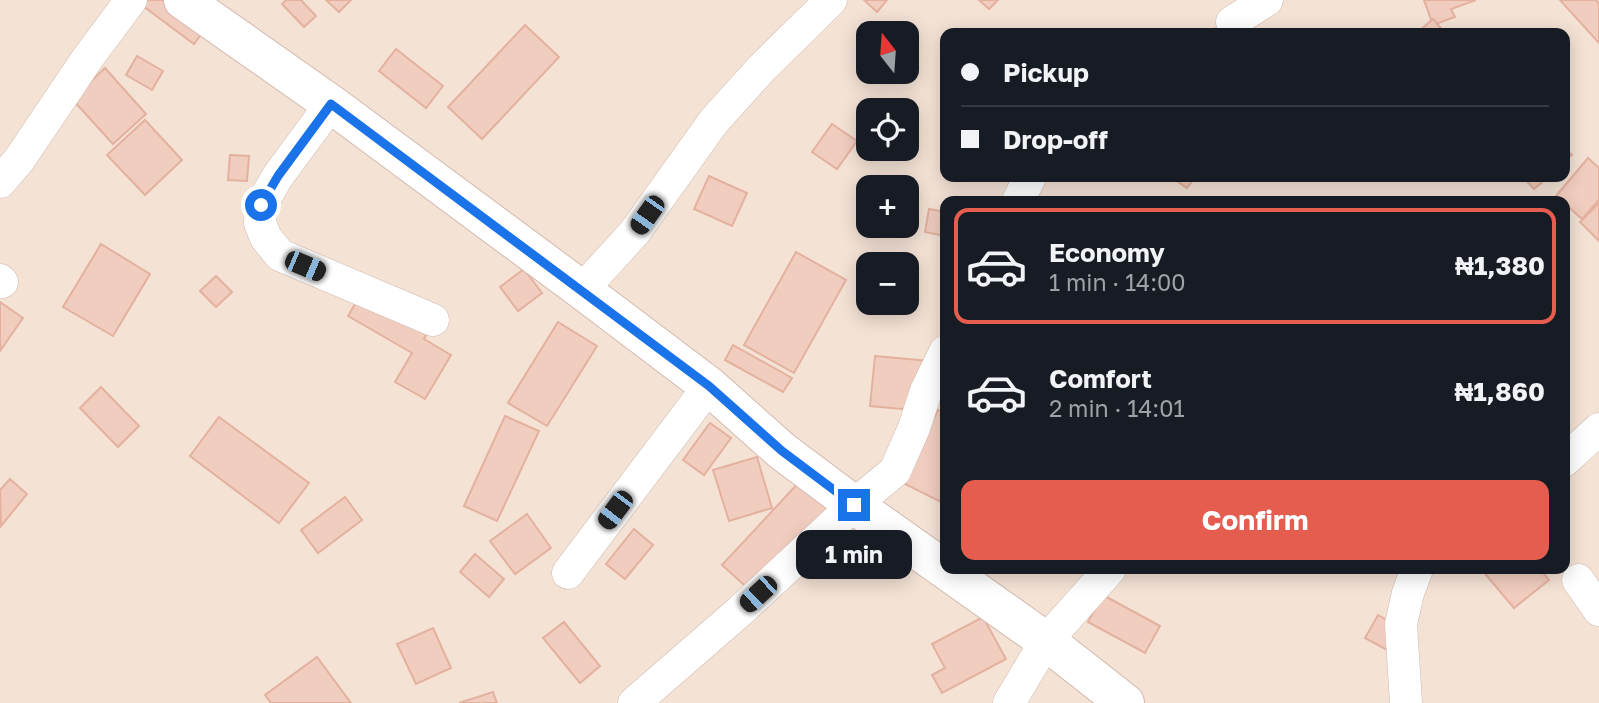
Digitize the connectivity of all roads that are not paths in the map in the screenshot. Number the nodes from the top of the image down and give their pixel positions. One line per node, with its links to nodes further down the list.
1 (131, 0): 7 (street)
2 (183, 0): 6 (street)
3 (831, 0): 8 (street)
4 (1267, 0): 5 (street)
5 (1229, 18)
6 (331, 104): 8 (street); 9 (street)
7 (0, 182)
8 (582, 290): 11 (street)
9 (433, 320)
10 (940, 362): 14 (street)
11 (709, 386): 14 (street); 16 (street)
12 (1599, 429): 13 (street)
13 (1570, 456)
14 (854, 505): 15 (street); 23 (street)
15 (940, 566)
16 (568, 573)
17 (951, 574): 22 (street)
18 (1106, 574): 22 (street)
19 (1415, 574): 26 (street)
20 (1578, 580): 21 (street)
21 (1599, 610)
22 (1046, 641): 24 (street); 25 (street)
23 (634, 703)
24 (1009, 703)
25 (1125, 703)
26 (1406, 703)

